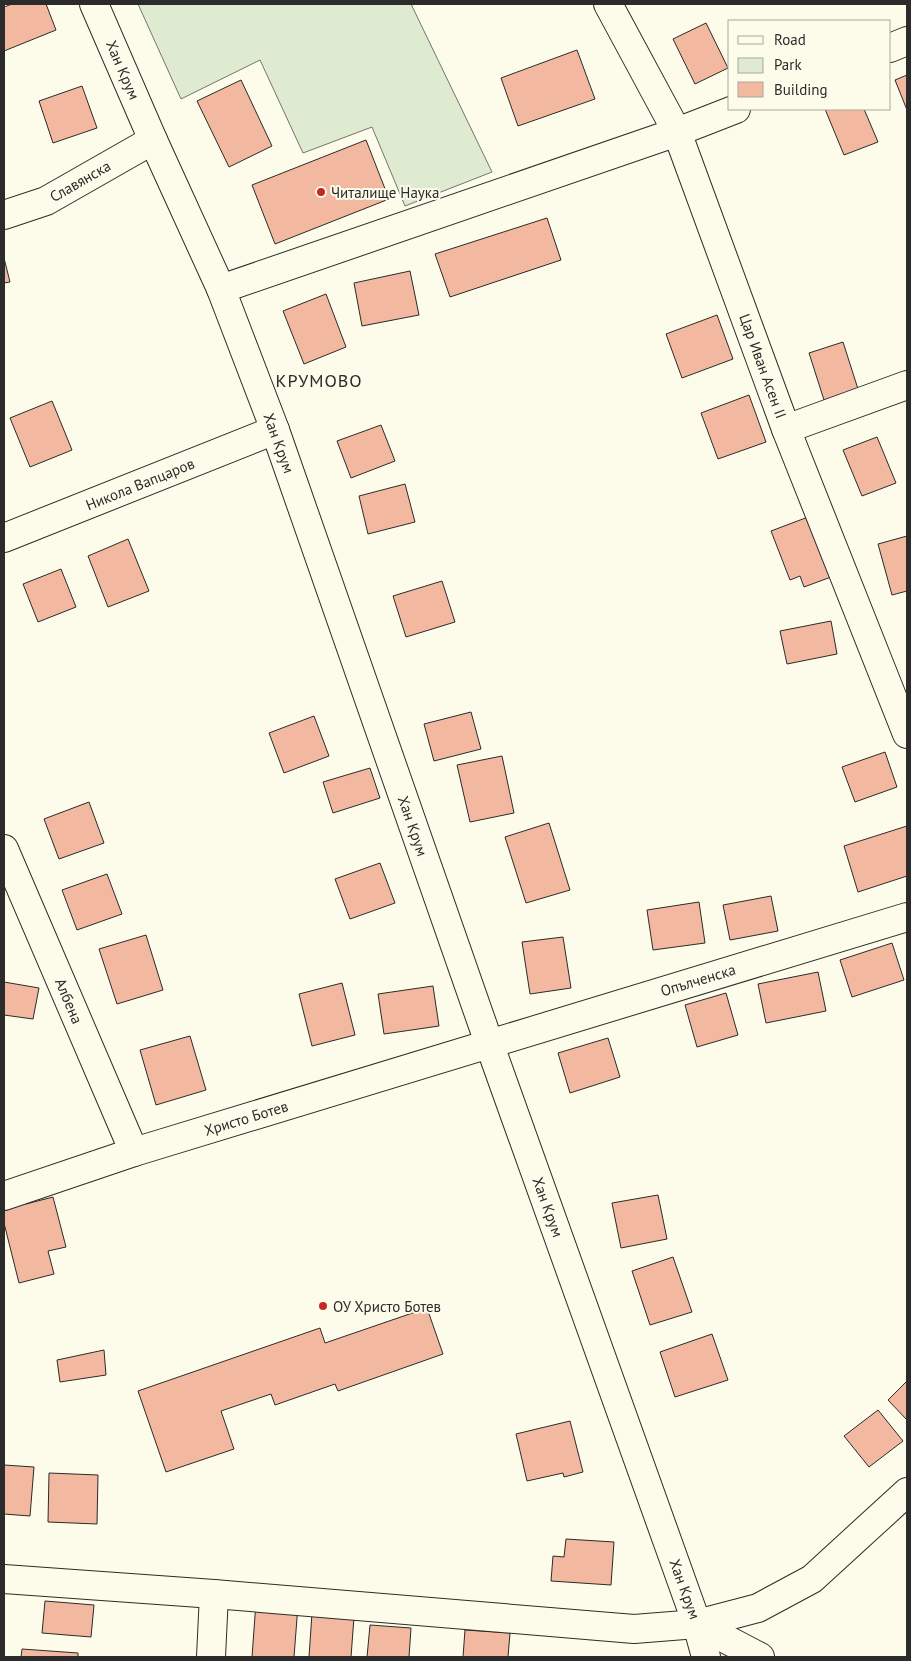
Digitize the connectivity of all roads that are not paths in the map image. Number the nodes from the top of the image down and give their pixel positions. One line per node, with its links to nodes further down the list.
1 (94, 4): 7 (street, Хан Крум)
2 (608, 4): 6 (street, Цар Иван Асен II)
3 (907, 41): 4 (street)
4 (891, 48)
5 (733, 110): 6 (street)
6 (677, 132): 9 (street); 11 (street, Цар Иван Асен II)
7 (152, 140): 8 (street, Славянска); 9 (street, Хан Крум)
8 (4, 215)
9 (221, 289): 12 (street, Хан Крум)
10 (907, 385): 11 (street)
11 (786, 429): 14 (street, Цар Иван Асен II)
12 (275, 430): 13 (street, Никола Вапцаров); 17 (street, Хан Крум)
13 (4, 538)
14 (907, 734)
15 (4, 849): 18 (street, Албена)
16 (907, 917): 17 (street, Опълченска)
17 (489, 1043): 18 (street, Христо Ботев); 23 (street, Хан Крум)
18 (134, 1152): 19 (street, Христо Ботев)
19 (4, 1196)
20 (907, 1492): 23 (street)
21 (4, 1579): 22 (street)
22 (214, 1594): 23 (street); 24 (street)
23 (697, 1624): 25 (street, Хан Крум); 26 (street)
24 (211, 1657)
25 (706, 1657)
26 (760, 1657)

